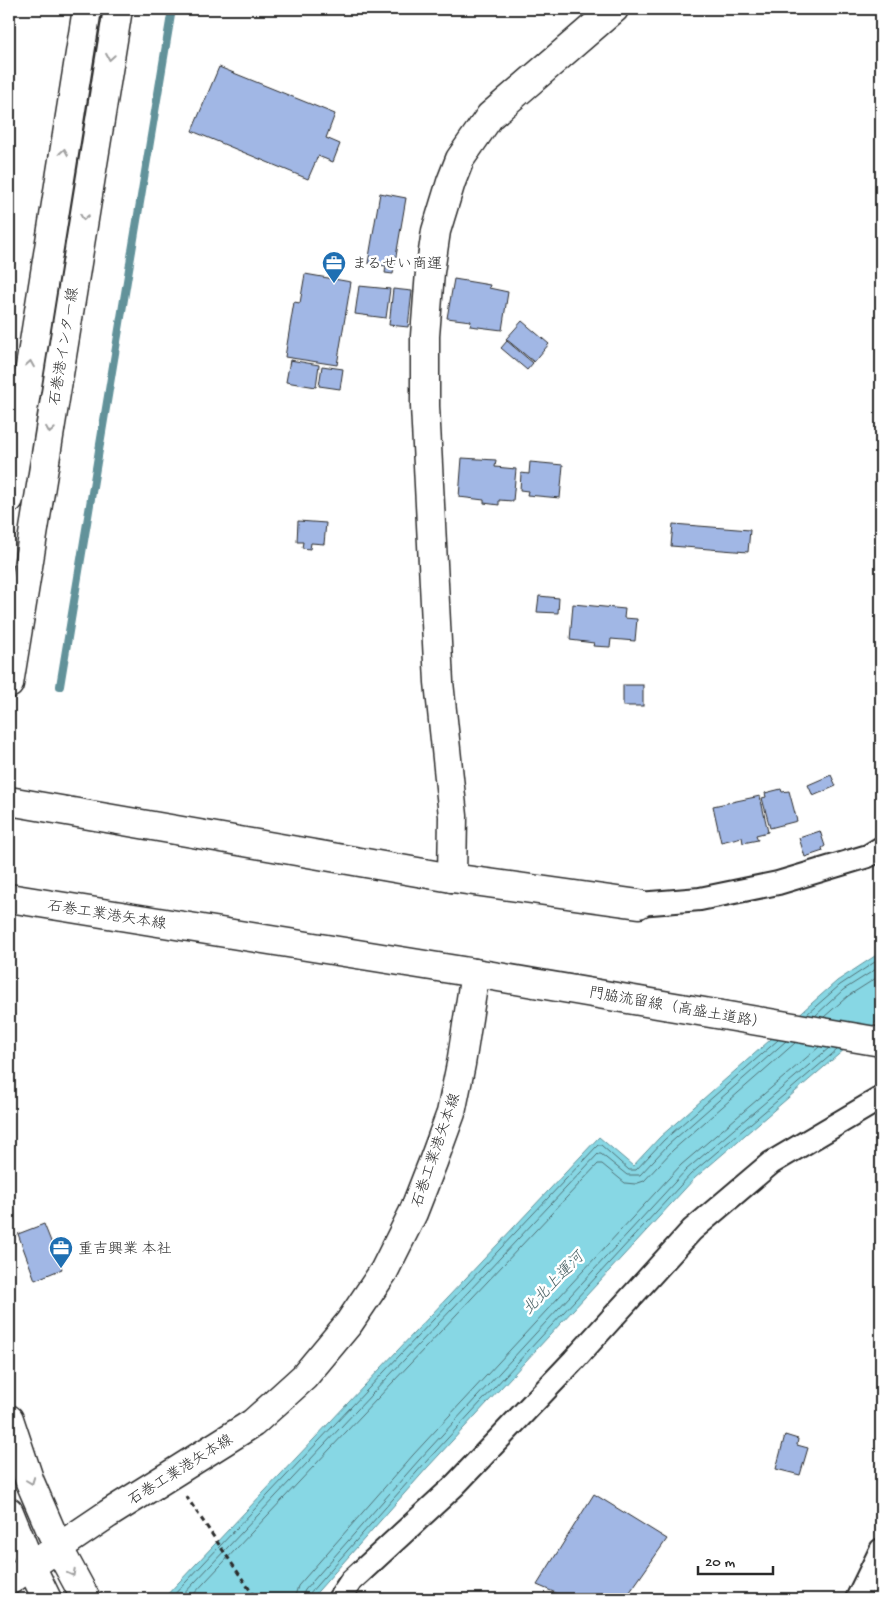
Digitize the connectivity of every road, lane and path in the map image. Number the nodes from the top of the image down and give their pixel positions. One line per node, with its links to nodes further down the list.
1 (88, 9): 4 (main road, 石巻港インター線, one-way to 1)
2 (118, 9): 5 (main road, 石巻港インター線, one-way to 5)
3 (608, 10): 8 (main road)
4 (9, 499)
5 (9, 684)
6 (9, 801): 8 (main road)
7 (881, 848): 10 (street)
8 (452, 878): 10 (main road)
9 (15, 899): 11 (main road, 石巻工業港矢本線)
10 (639, 904)
11 (475, 972): 12 (main road, 門脇流留線（高盛土道路）); 17 (main road, 石巻工業港矢本線)
12 (881, 1042)
13 (881, 1098): 24 (street)
14 (9, 1419): 17 (main road, one-way to 17)
15 (186, 1496): 23 (path)
16 (9, 1512): 19 (main road)
17 (58, 1548): 19 (main road, 石巻工業港矢本線); 22 (main road, one-way to 22)
18 (881, 1550): 25 (street)
19 (31, 1566): 20 (main road, 石巻工業港矢本線); 21 (main road)
20 (9, 1581)
21 (47, 1599)
22 (86, 1599)
23 (256, 1599)
24 (339, 1599)
25 (857, 1599)

